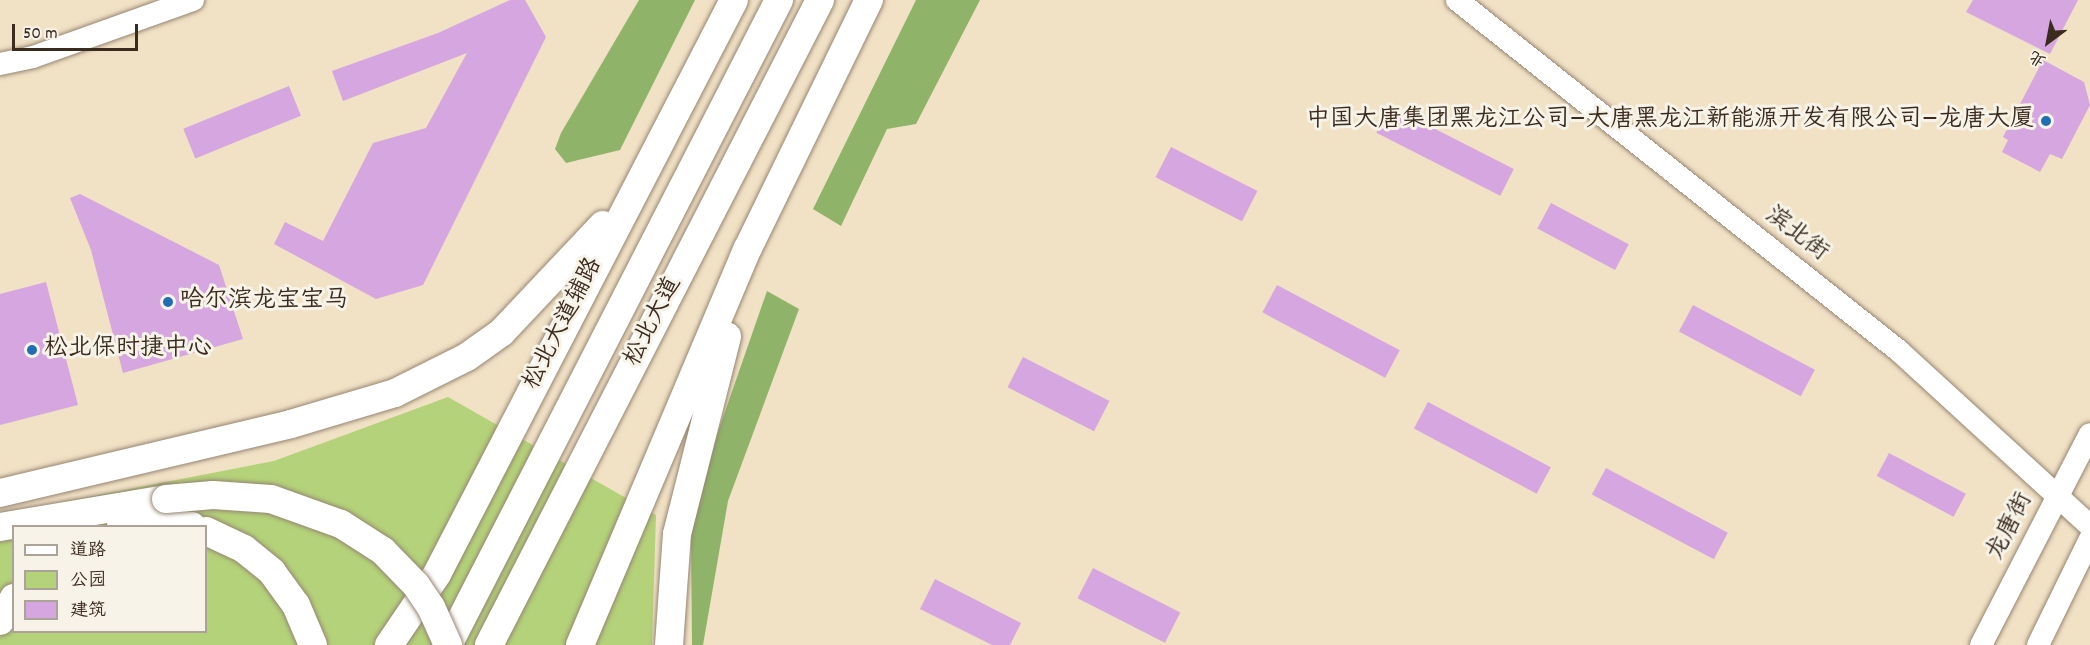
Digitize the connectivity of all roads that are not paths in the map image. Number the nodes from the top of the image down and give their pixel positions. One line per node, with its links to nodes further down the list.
1 (193, 0): 9 (street)
2 (734, 0): 10 (highway, 松北大道辅路)
3 (779, 0): 27 (highway, 松北大道)
4 (820, 0): 28 (highway, 松北大道)
5 (856, 0): 8 (highway)
6 (869, 0): 8 (highway)
7 (1457, 0): 14 (street, 滨北街)
8 (841, 54): 11 (highway)
9 (0, 64)
10 (634, 189): 13 (highway); 21 (highway, 松北大道辅路)
11 (748, 248): 29 (highway); 30 (highway)
12 (2090, 434): 14 (street, 龙唐街)
13 (0, 493)
14 (2057, 498): 18 (street, 滨北街); 31 (street, 龙唐街)
15 (133, 525): 16 (highway)
16 (180, 525)
17 (0, 526): 27 (highway, bridge)
18 (2090, 526)
19 (207, 531): 24 (highway)
20 (2090, 539): 32 (street)
21 (437, 574): 25 (highway, 松北大道辅路); 26 (highway)
22 (12, 601): 23 (highway)
23 (0, 621)
24 (313, 645)
25 (389, 645)
26 (402, 645)
27 (448, 645)
28 (489, 645)
29 (580, 645)
30 (669, 645)
31 (1981, 645)
32 (2038, 645)

